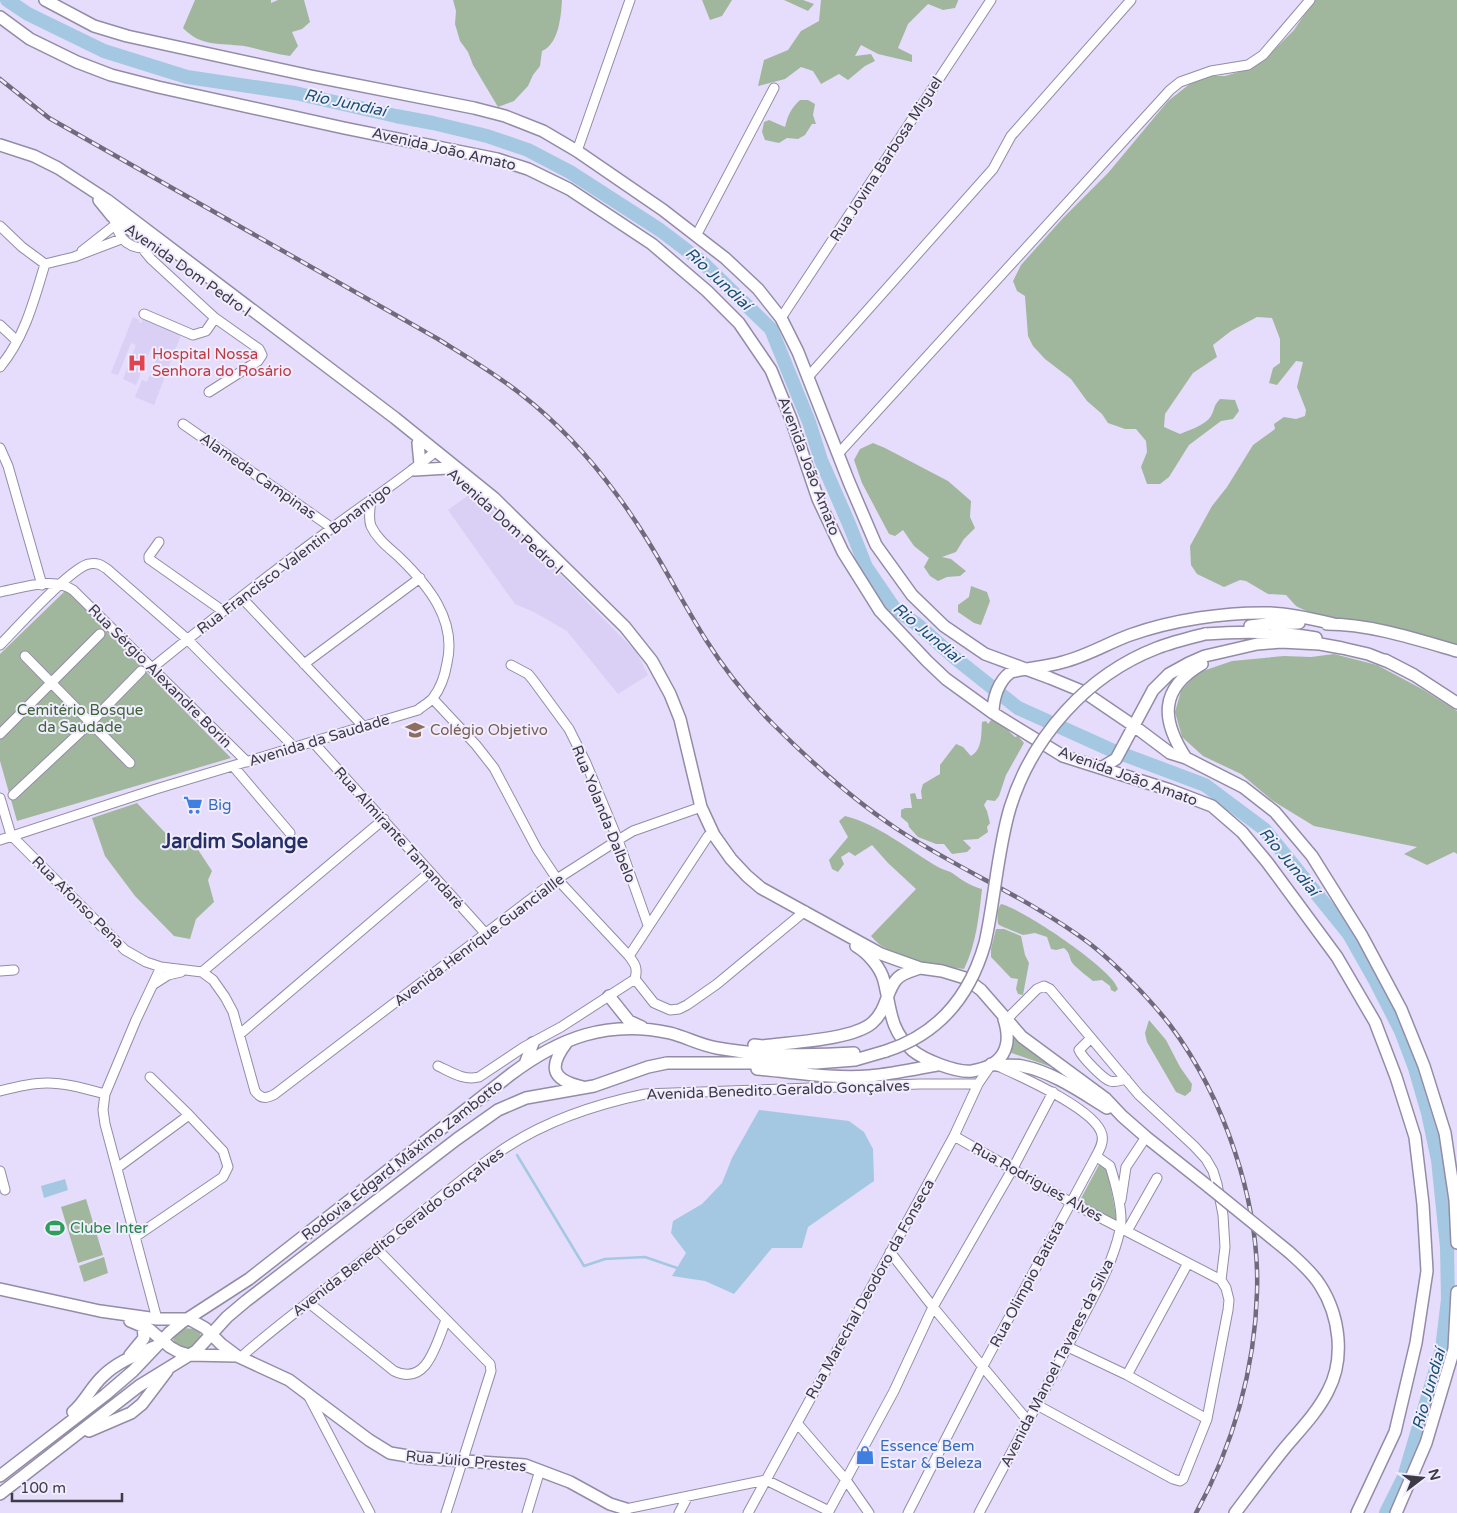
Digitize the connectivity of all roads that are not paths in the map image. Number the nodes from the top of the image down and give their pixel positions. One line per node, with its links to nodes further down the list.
1 (45, 0): 9 (main road, Avenida João Amato)
2 (630, 0): 9 (street)
3 (991, 0): 22 (street, Rua Jovina Barbosa Miguel)
4 (1131, 0): 26 (street)
5 (1310, 0): 32 (street)
6 (0, 17): 61 (main road, Avenida João Amato)
7 (774, 88): 14 (street)
8 (0, 145): 10 (main road, Avenida Dom Pedro I)
9 (577, 151): 14 (main road, Avenida João Amato)
10 (81, 182): 11 (main road, Avenida Dom Pedro I); 12 (main road, Avenida Dom Pedro I)
11 (107, 200): 12 (street); 16 (main road, Avenida Dom Pedro I)
12 (114, 221): 15 (street); 16 (main road, Avenida Dom Pedro I); 18 (street)
13 (0, 226): 19 (street)
14 (696, 236): 22 (main road, Avenida João Amato)
15 (121, 239): 17 (street); 18 (street)
16 (161, 245): 17 (street); 29 (main road, Avenida Dom Pedro I); 31 (main road, Avenida Dom Pedro I)
17 (142, 248): 21 (street)
18 (74, 257): 19 (street)
19 (45, 264): 24 (street)
20 (144, 314): 21 (street)
21 (215, 318): 27 (street)
22 (781, 318): 26 (main road, Avenida João Amato)
23 (0, 325): 24 (street)
24 (18, 341): 25 (street)
25 (0, 366)
26 (808, 377): 32 (main road, Avenida João Amato)
27 (209, 392)
28 (184, 424): 36 (street, Alameda Campinas)
29 (418, 443): 31 (main road, Avenida Dom Pedro I); 33 (main road)
30 (0, 448): 39 (street)
31 (434, 453): 33 (street, Rua Francisco Valentin Bonamigo); 34 (main road, Avenida Dom Pedro I); 75 (main road, Avenida Dom Pedro I)
32 (838, 454): 56 (main road, Avenida João Amato)
33 (417, 467): 34 (main road); 35 (street, Rua Francisco Valentin Bonamigo)
34 (448, 468): 75 (main road, Avenida Dom Pedro I)
35 (371, 500): 36 (street, Rua Francisco Valentin Bonamigo); 38 (street)
36 (332, 528): 42 (street, Rua Francisco Valentin Bonamigo)
37 (159, 542): 43 (street)
38 (420, 578): 52 (street); 59 (street)
39 (42, 584): 40 (street); 41 (street)
40 (61, 584): 47 (street); 48 (street); 55 (street, Rua Sérgio Alexandre Borin)
41 (0, 592)
42 (240, 597): 43 (street, Rua Francisco Valentin Bonamigo); 52 (street)
43 (223, 611): 47 (street, Rua Francisco Valentin Bonamigo)
44 (1334, 624): 45 (main road, Rodovia Edgard Máximo Zambotto); 49 (main road, Rodovia Edgard Máximo Zambotto); 56 (main road)
45 (1234, 632): 53 (main road, Rodovia Edgard Máximo Zambotto); 106 (main road, Rodovia Edgard Máximo Zambotto, bridge)
46 (100, 634): 58 (street)
47 (187, 639): 55 (street, Rua Francisco Valentin Bonamigo); 67 (street)
48 (0, 645)
49 (1457, 652)
50 (1220, 653): 53 (main road); 64 (main road); 68 (main road)
51 (25, 656): 58 (street)
52 (304, 664): 63 (street)
53 (1392, 664): 60 (main road, Rodovia Edgard Máximo Zambotto)
54 (511, 665): 81 (street, Rua Yolanda Dalbelo)
55 (152, 668): 69 (street, Rua Sérgio Alexandre Borin)
56 (1025, 669): 61 (main road); 64 (main road, Avenida João Amato)
57 (141, 671): 62 (street)
58 (52, 683): 62 (street); 65 (street)
59 (433, 699): 63 (street, Avenida da Saudade); 83 (street)
60 (1457, 702)
61 (993, 713): 72 (main road, Avenida João Amato)
62 (90, 723): 70 (street); 73 (street)
63 (364, 727): 66 (street, Avenida da Saudade)
64 (1132, 731): 68 (main road, Avenida João Amato); 72 (main road)
65 (0, 734)
66 (312, 742): 67 (street, Avenida da Saudade); 76 (street, Rua Almirante Tamandaré)
67 (295, 748): 69 (street, Avenida da Saudade)
68 (1186, 758): 133 (main road, Avenida João Amato)
69 (247, 762): 71 (street, Avenida da Saudade)
70 (130, 763)
71 (233, 766): 77 (street); 78 (street, Avenida da Saudade)
72 (1101, 768): 182 (main road, Avenida João Amato)
73 (13, 795)
74 (0, 798): 78 (street)
75 (698, 807): 79 (main road, Avenida Dom Pedro I); 81 (street, Avenida Henrique Guanciallle); 84 (main road, Avenida Dom Pedro I)
76 (384, 819): 82 (street, Rua Almirante Tamandaré); 94 (street)
77 (290, 833)
78 (11, 835): 80 (street, Avenida da Saudade); 89 (street, Rua Afonso Pena)
79 (708, 836): 84 (main road, Avenida Dom Pedro I); 85 (street)
80 (0, 840)
81 (618, 840): 83 (street, Avenida Henrique Guanciallle); 85 (street, Rua Yolanda Dalbelo)
82 (430, 872): 87 (street, Rua Almirante Tamandaré); 101 (street)
83 (556, 879): 87 (street, Avenida Henrique Guanciallle); 88 (street)
84 (802, 914): 86 (main road, Avenida Dom Pedro I); 95 (street)
85 (648, 925): 88 (street)
86 (831, 929): 90 (main road); 98 (main road)
87 (486, 934): 101 (street, Avenida Henrique Guanciallle)
88 (629, 956): 95 (street)
89 (161, 967): 92 (street, Rua Afonso Pena); 96 (street)
90 (920, 968): 98 (main road); 99 (main road)
91 (14, 970): 93 (street)
92 (189, 970): 94 (street, Rua Afonso Pena); 96 (street)
93 (0, 971)
94 (202, 972): 101 (street)
95 (635, 979): 97 (street)
96 (152, 986): 118 (street)
97 (608, 996): 100 (main road); 105 (street)
98 (887, 1001): 102 (main road); 109 (main road)
99 (1005, 1019): 103 (street); 111 (main road); 120 (main road)
100 (648, 1029): 102 (main road, Rodovia Edgard Máximo Zambotto); 104 (main road, Rodovia Edgard Máximo Zambotto)
101 (240, 1034)
102 (683, 1037): 106 (main road, Rodovia Edgard Máximo Zambotto)
103 (1091, 1038): 113 (street); 113 (street)
104 (568, 1040): 108 (main road, Rodovia Edgard Máximo Zambotto); 115 (main road)
105 (533, 1043): 108 (main road); 110 (street)
106 (870, 1054): 107 (main road, Rodovia Edgard Máximo Zambotto)
107 (726, 1063): 109 (main road); 115 (main road, Rodovia Edgard Máximo Zambotto)
108 (525, 1064): 144 (main road, Rodovia Edgard Máximo Zambotto)
109 (937, 1065): 111 (main road)
110 (438, 1066)
111 (996, 1066): 114 (street, Rua Marechal Deodoro da Fonseca); 117 (street); 120 (main road)
112 (150, 1077): 119 (street)
113 (1126, 1079): 137 (street)
114 (978, 1084): 121 (street, Rua Marechal Deodoro da Fonseca); 134 (street, Avenida Benedito Geraldo Gonçalves)
115 (586, 1088): 147 (main road, Rodovia Edgard Máximo Zambotto)
116 (0, 1091): 118 (street)
117 (1053, 1092): 123 (street); 125 (street)
118 (105, 1094): 124 (street)
119 (189, 1115): 124 (street); 132 (street)
120 (1122, 1116): 122 (main road)
121 (954, 1136): 125 (street, Rua Rodrigues Alves); 135 (street, Rua Marechal Deodoro da Fonseca)
122 (1146, 1137): 130 (street); 181 (main road, bridge)
123 (1096, 1156): 129 (street, Rua Olimpio Batista); 130 (street, Avenida Manoel Tavares da Silva)
124 (117, 1168): 132 (street)
125 (1012, 1170): 129 (street, Rua Rodrigues Alves); 141 (street)
126 (0, 1171): 128 (street)
127 (1157, 1178): 131 (street)
128 (6, 1190)
129 (1070, 1202): 131 (street, Rua Rodrigues Alves); 153 (street, Rua Olimpio Batista)
130 (1119, 1208): 131 (street, Avenida Manoel Tavares da Silva)
131 (1124, 1230): 136 (street, Rua Rodrigues Alves); 149 (street, Avenida Manoel Tavares da Silva)
132 (135, 1237): 143 (street)
133 (1457, 1243)
134 (377, 1249): 140 (street, Avenida Benedito Geraldo Gonçalves); 145 (street)
135 (890, 1252): 141 (street); 160 (street, Rua Marechal Deodoro da Fonseca)
136 (1188, 1263): 137 (street, Rua Rodrigues Alves); 155 (street)
137 (1221, 1280): 158 (street)
138 (0, 1289): 142 (main road)
139 (1457, 1292): 183 (main road)
140 (309, 1303): 145 (street); 151 (street, Avenida Benedito Geraldo Gonçalves)
141 (933, 1307): 153 (street); 167 (street)
142 (100, 1310): 143 (main road); 146 (main road)
143 (157, 1319): 144 (main road); 148 (main road)
144 (188, 1319): 147 (main road); 148 (main road, Rodovia Edgard Máximo Zambotto)
145 (446, 1320): 163 (street)
146 (144, 1325): 148 (main road); 152 (main road)
147 (211, 1335): 150 (main road, Rodovia Edgard Máximo Zambotto); 151 (main road)
148 (160, 1343): 150 (main road); 152 (main road); 161 (main road, Rodovia Edgard Máximo Zambotto)
149 (1068, 1347): 155 (street); 157 (street, Avenida Manoel Tavares da Silva)
150 (189, 1355): 151 (main road); 154 (main road, Rodovia Edgard Máximo Zambotto)
151 (239, 1356): 156 (main road, Rua Júlio Prestes)
152 (127, 1359): 161 (main road)
153 (983, 1366): 159 (street); 179 (street)
154 (169, 1367): 162 (main road, Rodovia Edgard Máximo Zambotto); 162 (main road)
155 (1127, 1375): 158 (street)
156 (307, 1393): 163 (main road, Rua Júlio Prestes); 173 (street)
157 (1037, 1405): 158 (street); 159 (street, Avenida Manoel Tavares da Silva)
158 (1207, 1419)
159 (1028, 1421): 180 (street, Avenida Manoel Tavares da Silva)
160 (797, 1423): 166 (street, Rua Marechal Deodoro da Fonseca); 167 (street)
161 (44, 1441): 165 (main road, Rodovia Edgard Máximo Zambotto)
162 (65, 1443): 168 (main road, Rodovia Edgard Máximo Zambotto)
163 (463, 1460): 164 (main road, Rua Júlio Prestes); 174 (street)
164 (540, 1470): 170 (main road, Rua Júlio Prestes); 175 (street)
165 (0, 1476)
166 (766, 1480): 169 (street); 172 (street); 177 (street, Rua Marechal Deodoro da Fonseca)
167 (846, 1480): 172 (street); 178 (street)
168 (0, 1494)
169 (688, 1496): 171 (street); 176 (street)
170 (609, 1508): 171 (main road, Rua Júlio Prestes)
171 (625, 1511)
172 (828, 1512)
173 (370, 1513)
174 (446, 1513)
175 (527, 1513)
176 (679, 1513)
177 (748, 1513)
178 (869, 1513)
179 (908, 1513)
180 (979, 1513)
181 (1235, 1513)
182 (1357, 1513)
183 (1396, 1513)

